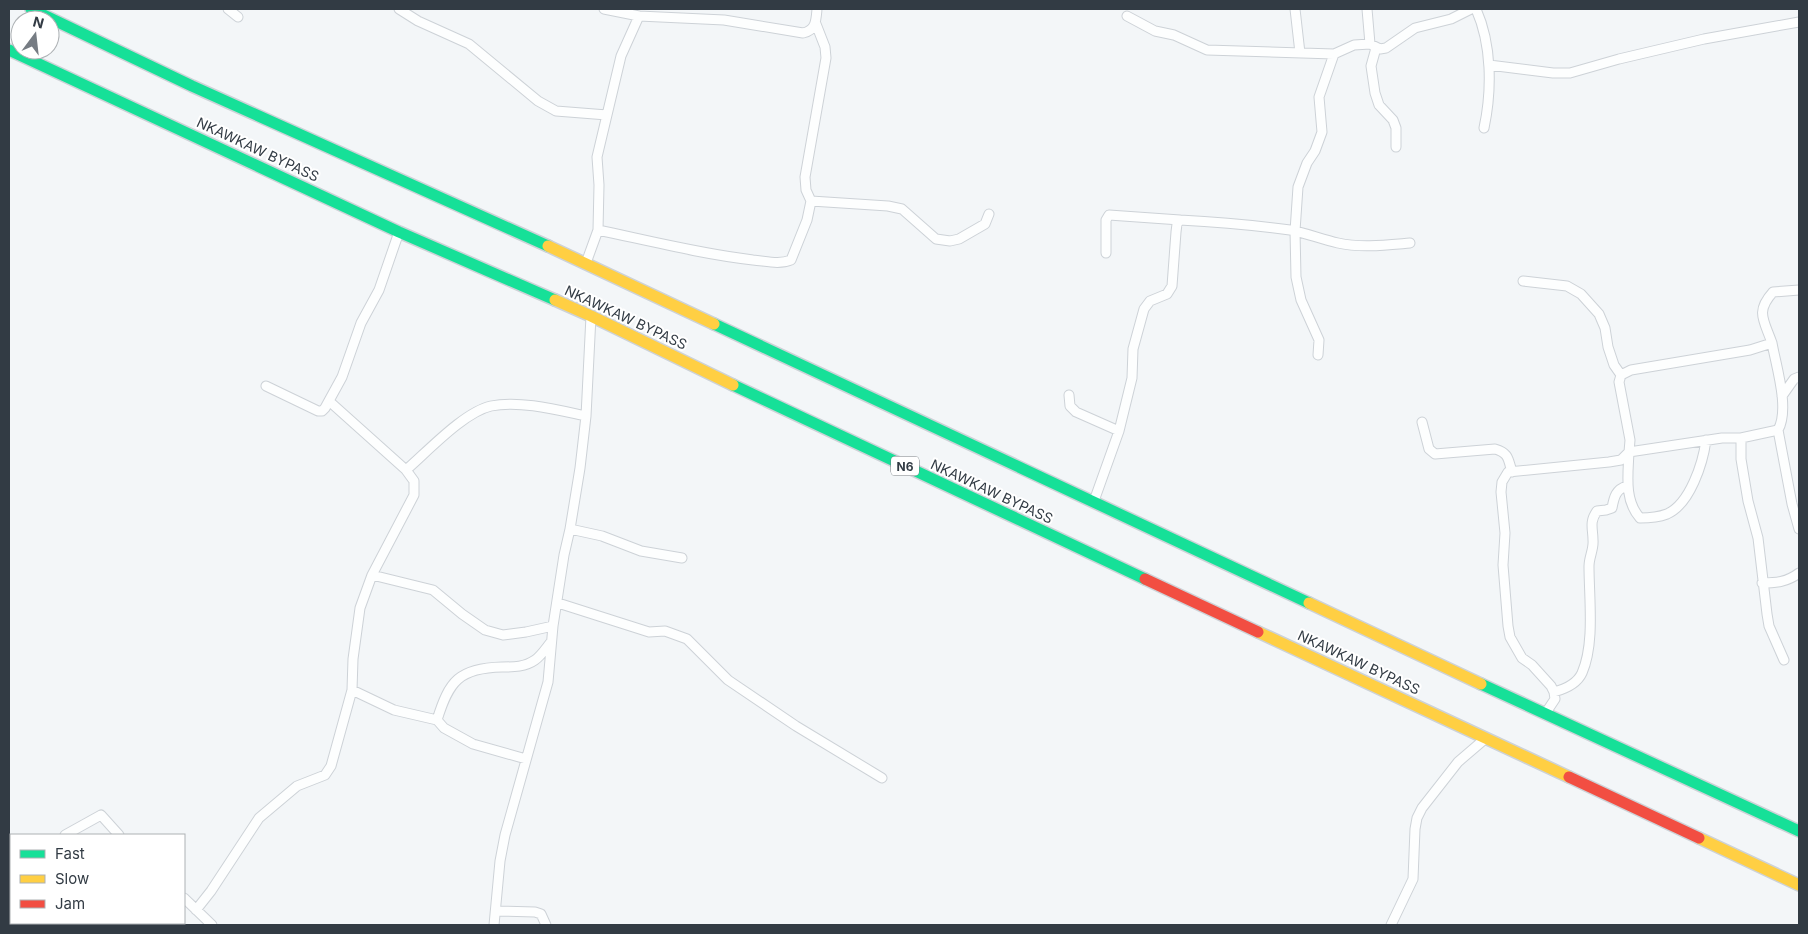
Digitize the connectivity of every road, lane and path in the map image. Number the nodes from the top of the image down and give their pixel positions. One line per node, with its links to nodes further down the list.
1 (228, 9): 11 (street)
2 (399, 9): 20 (street)
3 (604, 9): 9 (street)
4 (817, 9): 14 (street)
5 (1295, 9): 17 (street)
6 (1367, 9): 15 (street)
7 (1470, 9): 15 (street)
8 (1476, 9): 19 (street)
9 (639, 16): 14 (street); 20 (street)
10 (1127, 16): 17 (street)
11 (238, 18)
12 (60, 22): 31 (highway)
13 (1799, 22): 19 (street)
14 (816, 24): 23 (street)
15 (1373, 46): 18 (street); 22 (street)
16 (9, 50): 28 (highway, NKAWKAW BYPASS / N6)
17 (1300, 53): 18 (street)
18 (1334, 54): 27 (street)
19 (1489, 65): 21 (street)
20 (607, 115): 26 (street)
21 (1484, 128)
22 (1396, 147)
23 (811, 201): 24 (street); 26 (street)
24 (989, 214)
25 (1180, 220): 27 (street); 30 (street); 46 (street)
26 (598, 230): 31 (street)
27 (1295, 231): 29 (street); 36 (street)
28 (399, 232): 34 (highway, NKAWKAW BYPASS / N6); 42 (street)
29 (1410, 242)
30 (1106, 253)
31 (586, 263): 53 (highway)
32 (1523, 281): 37 (street)
33 (1799, 290): 35 (street)
34 (591, 316): 43 (street); 68 (highway, NKAWKAW BYPASS / N6)
35 (1772, 342): 37 (street); 41 (street)
36 (1318, 355)
37 (1620, 375): 49 (street)
38 (1799, 377): 41 (street)
39 (266, 386): 42 (street)
40 (1069, 395): 46 (street)
41 (1782, 396): 45 (street)
42 (329, 401): 50 (street)
43 (586, 416): 50 (street); 54 (street)
44 (1422, 422): 51 (street)
45 (1778, 430): 47 (street); 55 (street)
46 (1119, 431): 53 (street)
47 (1741, 438): 48 (street); 59 (street)
48 (1706, 440): 49 (street); 52 (street)
49 (1630, 452): 51 (street); 52 (street)
50 (406, 470): 58 (street)
51 (1512, 472): 65 (street)
52 (1627, 486): 65 (street)
53 (1094, 501): 66 (highway)
54 (570, 529): 56 (street); 60 (street)
55 (1799, 529)
56 (682, 558)
57 (1799, 574): 59 (street)
58 (372, 575): 61 (street); 64 (street)
59 (1762, 583): 63 (street)
60 (558, 603): 61 (street); 70 (street)
61 (553, 626): 62 (street)
62 (551, 641): 67 (street); 69 (street)
63 (1784, 660)
64 (352, 690): 67 (street); 76 (street)
65 (1554, 692): 66 (street)
66 (1545, 714): 71 (highway)
67 (437, 720): 69 (street)
68 (1486, 738): 74 (highway, NKAWKAW BYPASS / N6); 81 (street)
69 (526, 759): 77 (street)
70 (882, 778)
71 (1799, 831)
72 (66, 834): 73 (street)
73 (118, 834)
74 (1799, 885)
75 (185, 899): 76 (street)
76 (196, 910): 78 (street)
77 (496, 911): 79 (street); 80 (street)
78 (212, 925)
79 (494, 925)
80 (546, 925)
81 (1391, 925)

